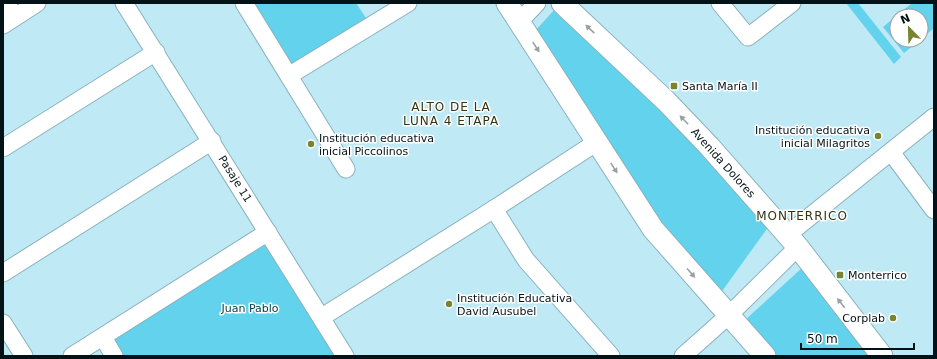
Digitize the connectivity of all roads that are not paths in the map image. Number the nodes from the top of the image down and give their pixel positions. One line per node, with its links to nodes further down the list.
1 (6, 3): 11 (street)
2 (37, 3): 11 (street)
3 (124, 3): 13 (street, Pasaje 11)
4 (244, 3): 14 (street)
5 (408, 3): 14 (street)
6 (507, 3): 12 (main road)
7 (537, 3): 12 (street)
8 (562, 3): 24 (main road, Avenida Dolores, one-way to 8)
9 (720, 3): 10 (street)
10 (792, 3)
11 (9, 21)
12 (519, 22): 17 (main road, one-way to 17)
13 (156, 52): 16 (street, Pasaje 11); 18 (street)
14 (290, 76): 20 (street)
15 (934, 117): 19 (street)
16 (212, 141): 23 (street, Pasaje 11); 25 (street)
17 (597, 142): 21 (street); 26 (main road, one-way to 26)
18 (3, 148)
19 (891, 152): 22 (street); 24 (street)
20 (346, 168)
21 (494, 210): 27 (street); 34 (street)
22 (934, 210)
23 (268, 232): 27 (street, Pasaje 11); 29 (street)
24 (793, 241): 26 (street); 37 (main road, Avenida Dolores, one-way to 24)
25 (3, 272)
26 (728, 316): 35 (street); 36 (main road)
27 (322, 317): 33 (street, Pasaje 11)
28 (3, 323): 30 (street)
29 (103, 337): 31 (street); 32 (street)
30 (24, 356)
31 (72, 356)
32 (114, 356)
33 (345, 356)
34 (611, 356)
35 (683, 356)
36 (765, 356)
37 (882, 356)

